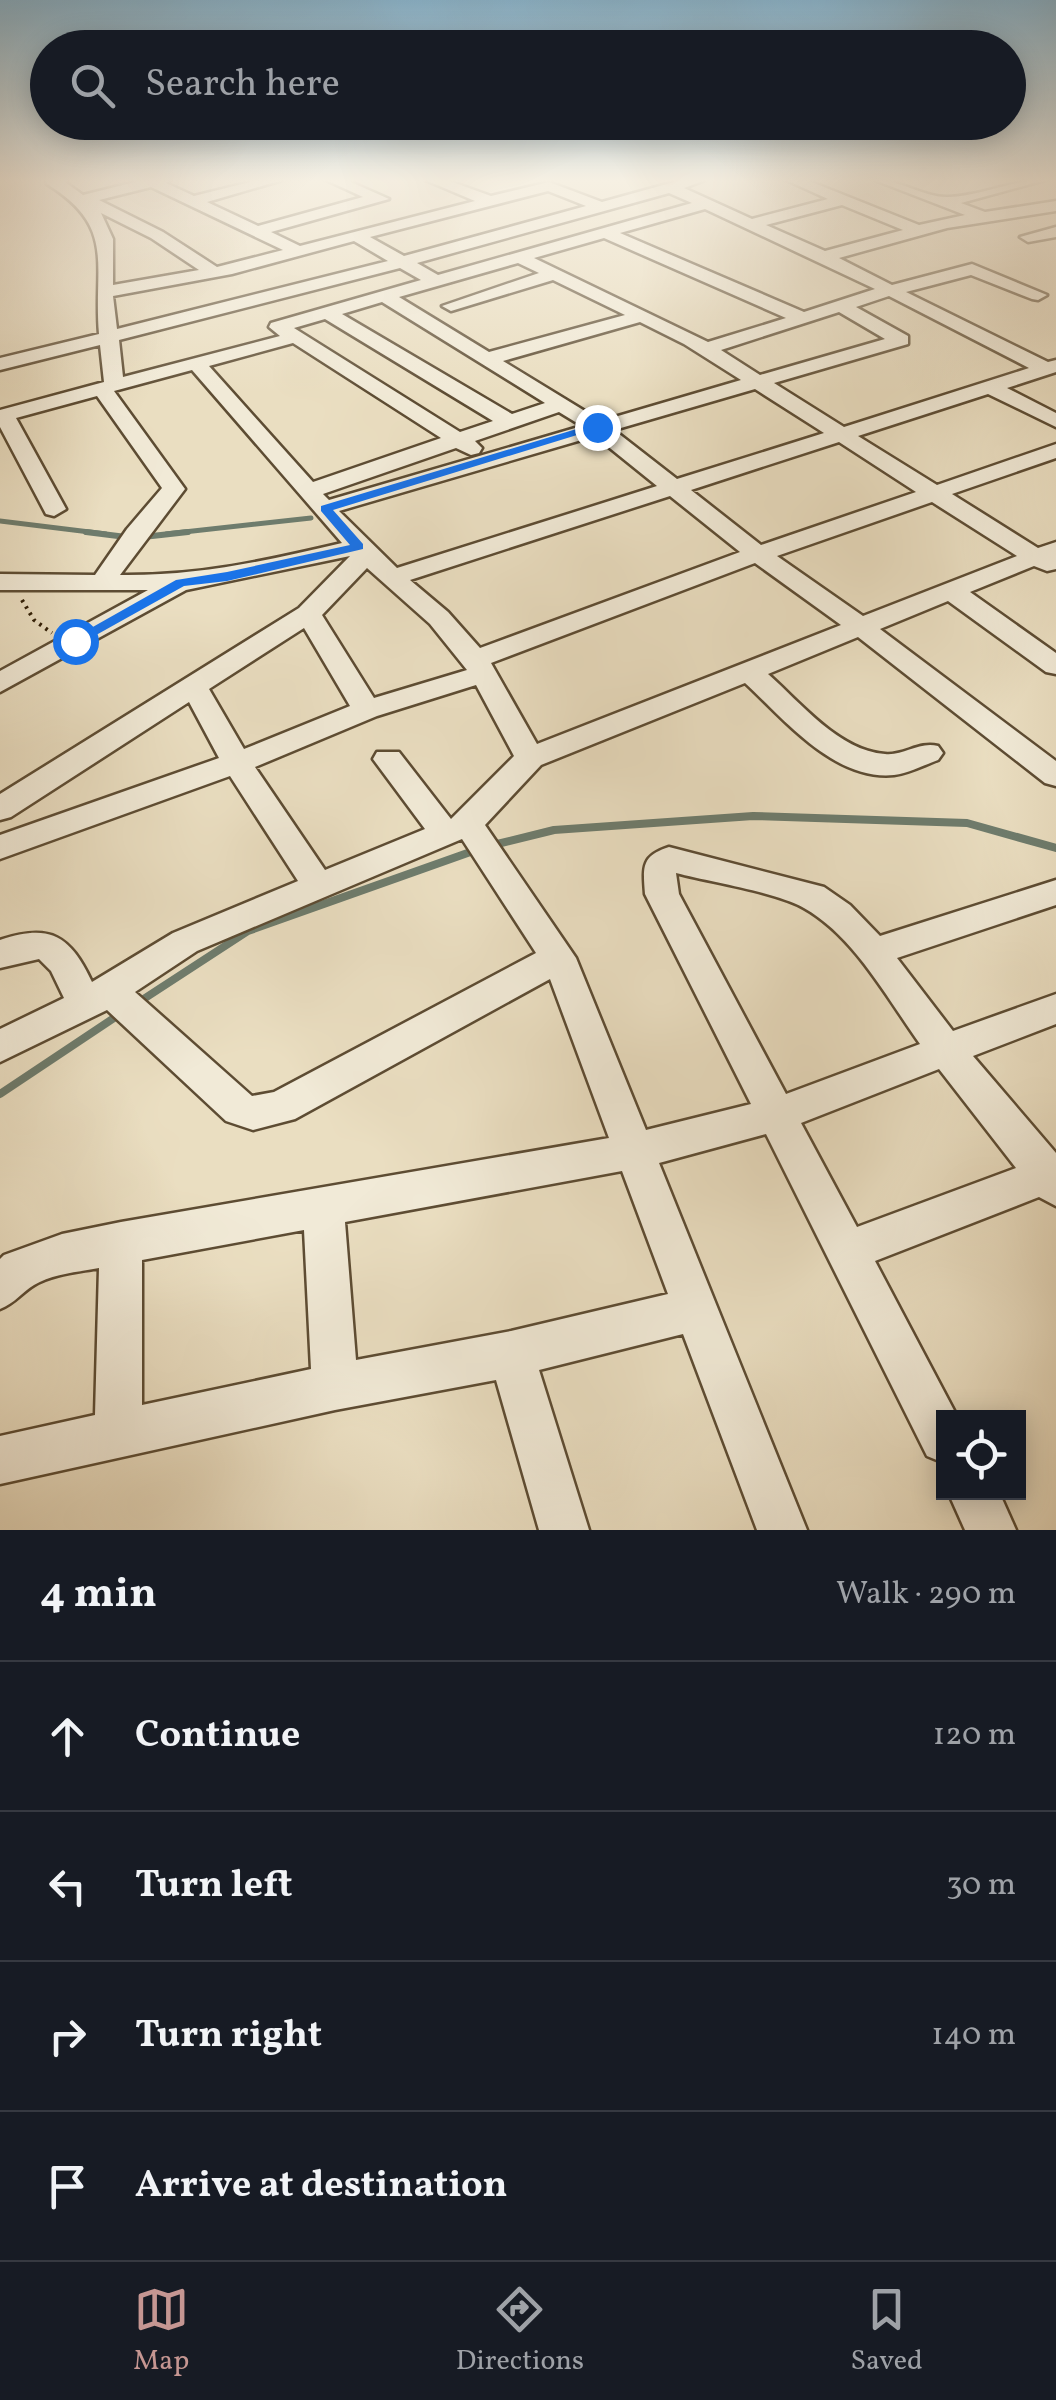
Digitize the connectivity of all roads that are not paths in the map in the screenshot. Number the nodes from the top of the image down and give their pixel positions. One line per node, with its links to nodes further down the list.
1 (109, 250): 17 (street)
2 (194, 250): 13 (street)
3 (384, 250): 12 (street)
4 (447, 250): 12 (street)
5 (541, 250): 10 (street)
6 (646, 250): 25 (street)
7 (810, 250): 11 (street)
8 (859, 250): 11 (street)
9 (298, 251): 13 (street)
10 (519, 257): 14 (street); 15 (street)
11 (830, 260): 16 (street); 21 (street)
12 (406, 262): 15 (street); 27 (street)
13 (214, 272): 17 (street)
14 (555, 274): 22 (street); 24 (street)
15 (436, 281): 19 (street)
16 (888, 291): 18 (street); 21 (street); 32 (street)
17 (104, 292): 27 (street)
18 (1047, 292): 20 (street)
19 (384, 296): 23 (street); 29 (street)
20 (1056, 303)
21 (846, 304): 25 (street); 33 (street)
22 (451, 306)
23 (328, 313): 26 (street); 39 (street)
24 (642, 316): 28 (street); 29 (street)
25 (802, 318): 28 (street)
26 (296, 337): 31 (street); 42 (street)
27 (109, 339): 30 (street); 34 (street)
28 (706, 349): 33 (street)
29 (491, 358): 36 (street)
30 (0, 364)
31 (197, 364): 34 (street); 47 (street)
32 (1051, 367): 35 (street)
33 (758, 381): 40 (street); 41 (street)
34 (108, 386): 37 (street); 53 (street)
35 (990, 386): 38 (street); 41 (street)
36 (563, 404): 39 (street); 40 (street)
37 (2, 416): 48 (street)
38 (1056, 421)
39 (510, 422): 42 (street)
40 (597, 427): 44 (street); 45 (street)
41 (839, 434): 45 (street); 46 (street)
42 (459, 440): 44 (street); 47 (street)
43 (1056, 451): 46 (street)
44 (488, 460): 47 (street)
45 (675, 488): 50 (street); 52 (street)
46 (932, 492): 50 (street); 51 (street)
47 (317, 500): 49 (street)
48 (54, 510)
49 (362, 550): 52 (street); 55 (street); 57 (street)
50 (758, 554): 58 (street); 60 (street)
51 (1049, 559): 56 (street)
52 (393, 578): 60 (street)
53 (104, 580): 54 (street); 55 (street)
54 (8, 582)
55 (181, 582): 62 (street)
56 (951, 591): 58 (street); 59 (street)
57 (308, 614): 63 (street); 64 (street)
58 (862, 628): 61 (street); 69 (street)
59 (1056, 666)
60 (479, 667): 64 (street); 66 (street)
61 (750, 672): 65 (street); 66 (street)
62 (0, 683)
63 (194, 686): 68 (street); 70 (street)
64 (367, 710): 68 (street)
65 (928, 753)
66 (530, 758): 71 (street)
67 (388, 759): 71 (street)
68 (238, 763): 72 (street); 73 (street)
69 (1056, 776)
70 (0, 810)
71 (469, 838): 73 (street); 77 (street)
72 (0, 847)
73 (318, 886): 78 (street)
74 (1056, 892): 75 (street)
75 (873, 952): 81 (street); 82 (street)
76 (0, 954): 78 (street)
77 (558, 958): 78 (street); 83 (street)
78 (115, 1006): 80 (street)
79 (1056, 1009): 81 (street)
80 (0, 1046)
81 (946, 1050): 82 (street); 84 (street)
82 (778, 1114): 83 (street); 87 (street)
83 (635, 1150): 85 (street); 89 (street)
84 (1053, 1178): 87 (street)
85 (323, 1204): 86 (street); 91 (street)
86 (121, 1242): 88 (street); 93 (street)
87 (846, 1252): 92 (street)
88 (0, 1288)
89 (696, 1309): 90 (street); 96 (street)
90 (511, 1354): 91 (street); 97 (street)
91 (334, 1387): 93 (street)
92 (936, 1424)
93 (118, 1434): 94 (street)
94 (0, 1460)
95 (976, 1500): 98 (street)
96 (780, 1529)
97 (564, 1530)
98 (991, 1530)

